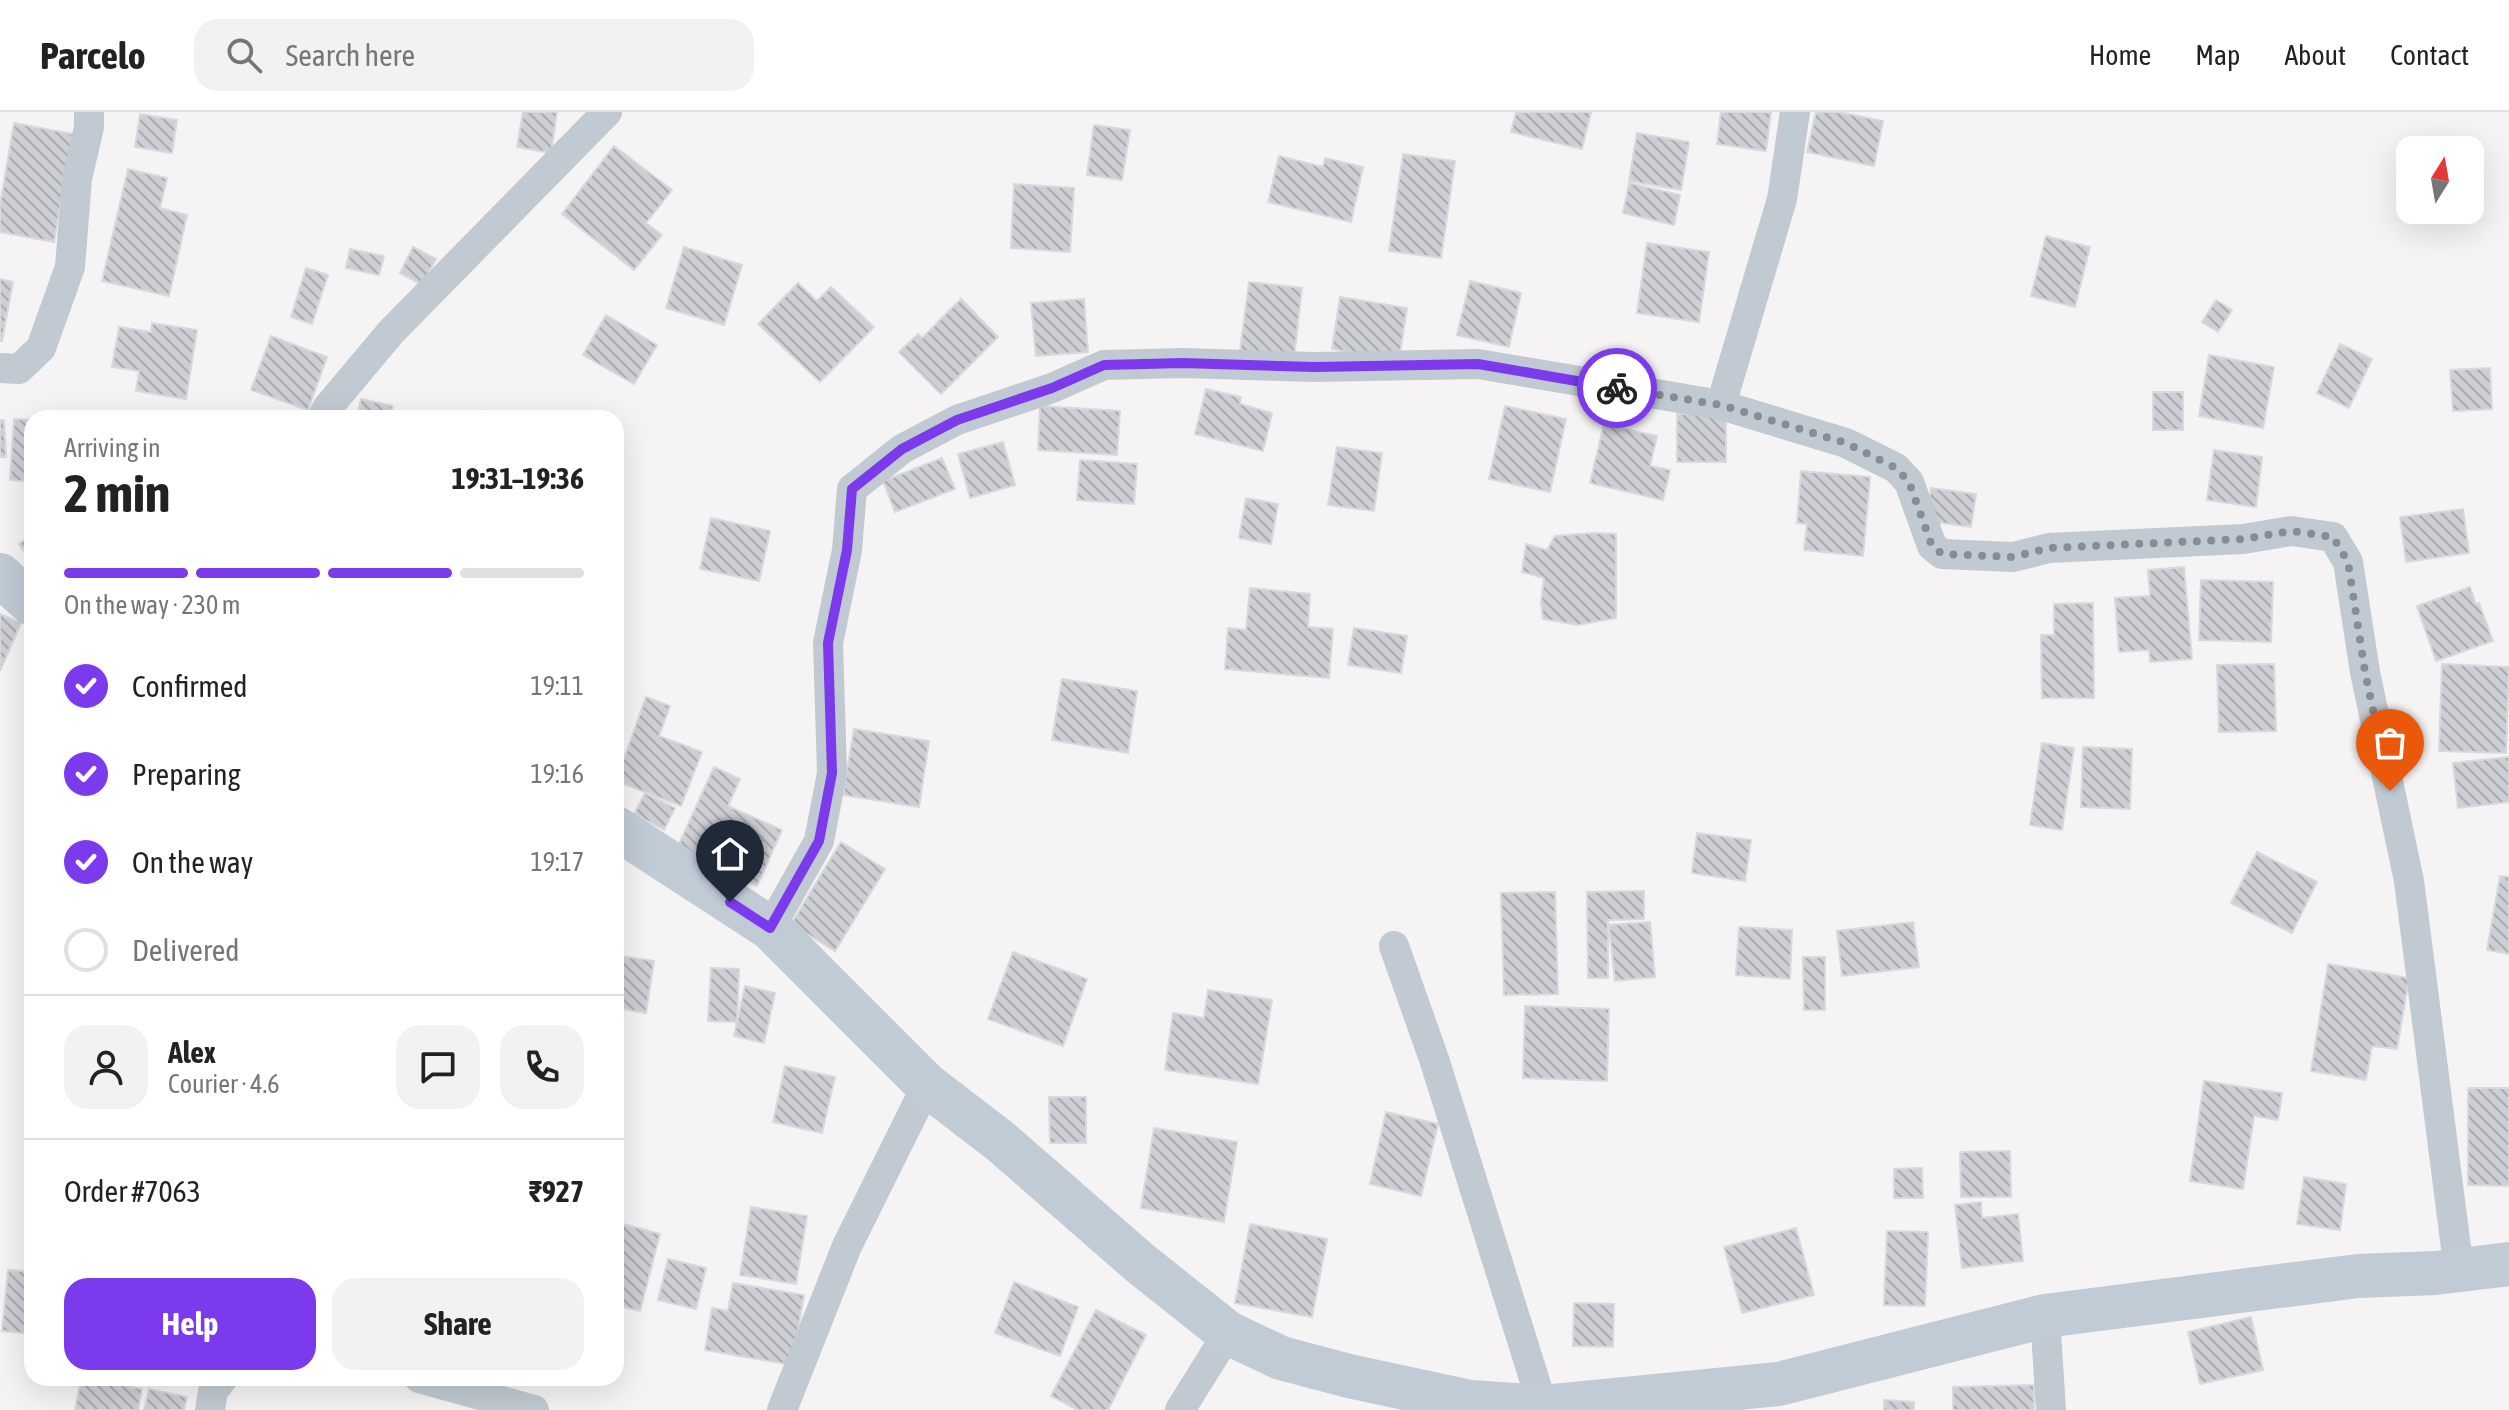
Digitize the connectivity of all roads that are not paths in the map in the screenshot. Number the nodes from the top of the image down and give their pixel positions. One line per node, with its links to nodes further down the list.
1 (89, 112): 4 (street)
2 (607, 112): 6 (street)
3 (1795, 112): 5 (street)
4 (0, 368)
5 (1721, 405): 10 (street); 14 (street)
6 (326, 410)
7 (0, 575): 8 (main road)
8 (24, 597)
9 (624, 833): 10 (main road)
10 (770, 928): 12 (main road)
11 (1394, 946): 19 (street)
12 (927, 1085): 16 (main road); 22 (street)
13 (2509, 1264): 14 (main road)
14 (2459, 1271): 15 (main road)
15 (2045, 1316): 19 (main road); 24 (street)
16 (1228, 1333): 19 (main road); 23 (street)
17 (217, 1386): 20 (street)
18 (448, 1386): 21 (street)
19 (1543, 1407)
20 (210, 1410)
21 (534, 1410)
22 (782, 1410)
23 (1180, 1410)
24 (2051, 1410)

